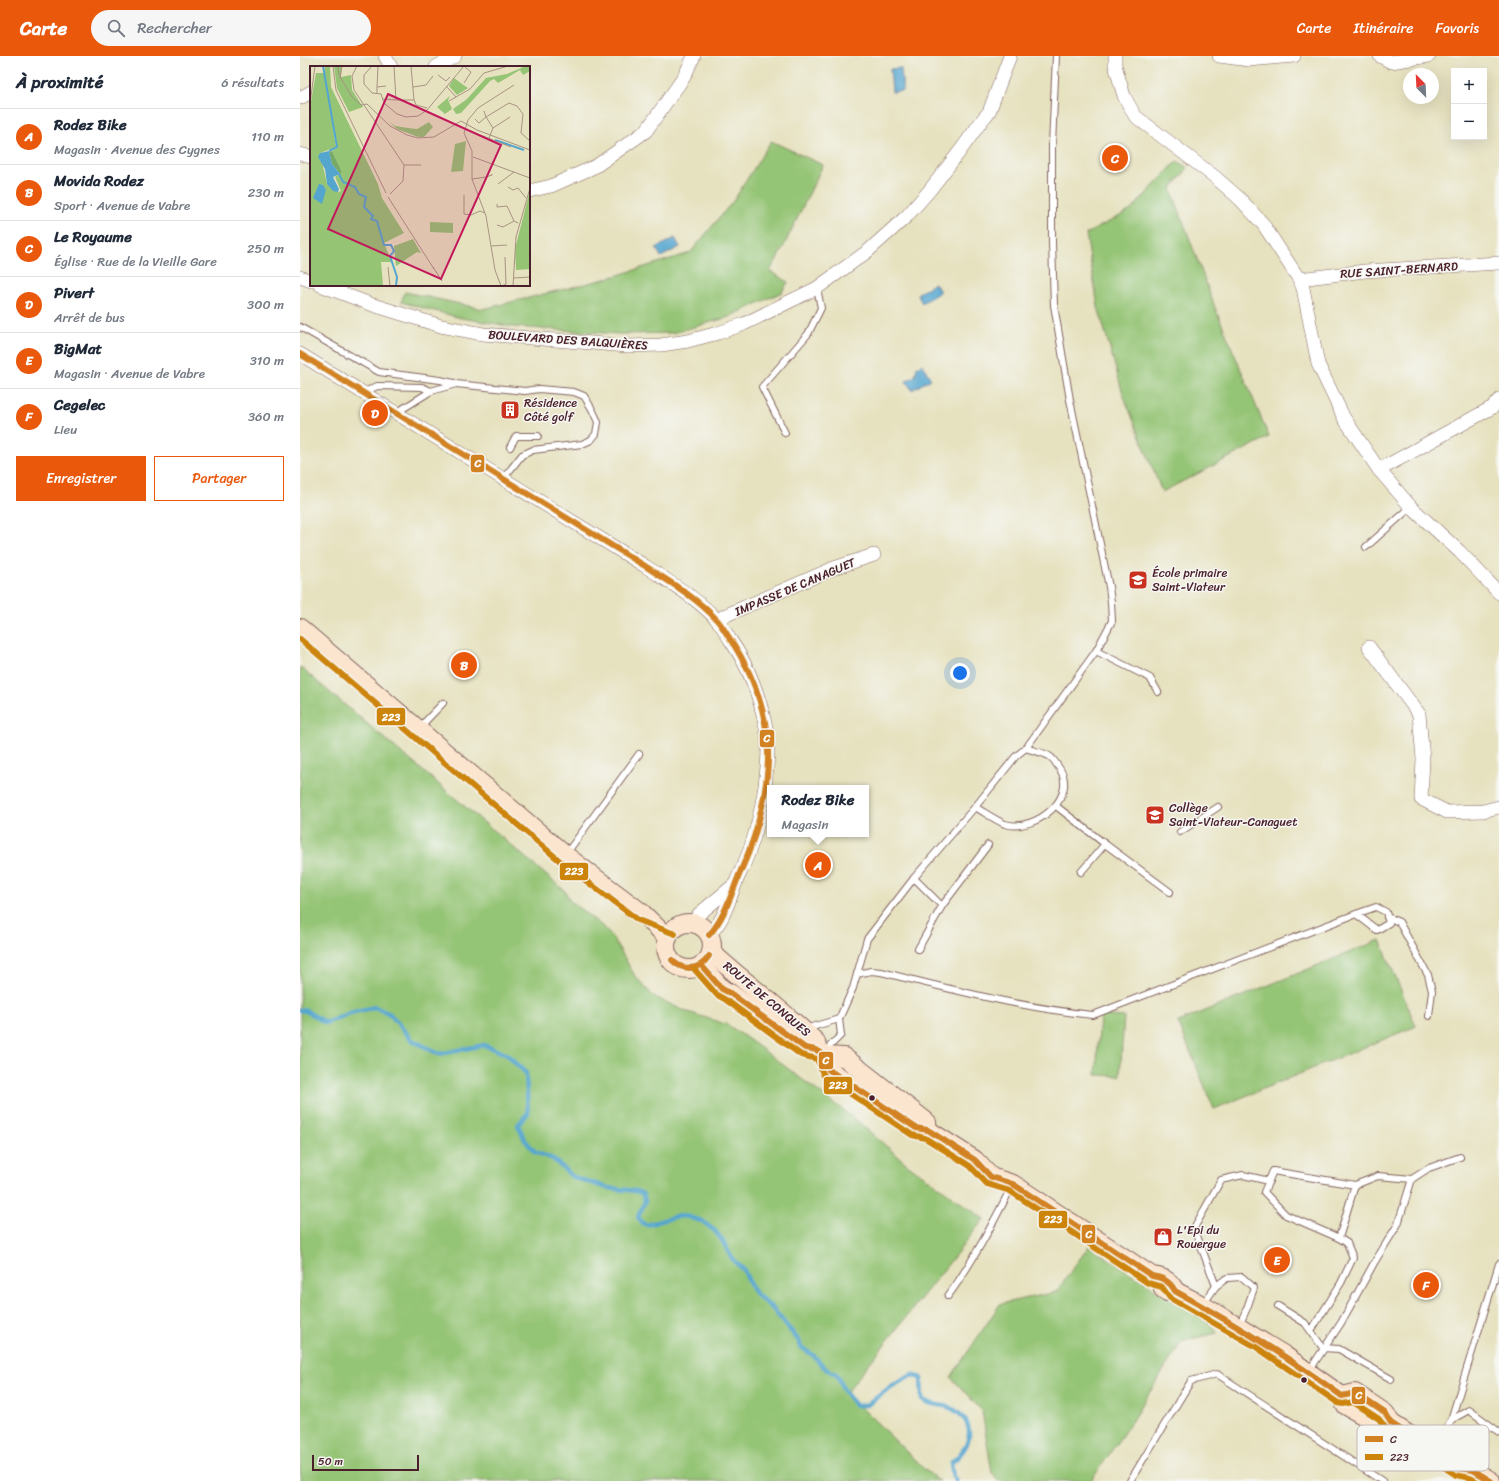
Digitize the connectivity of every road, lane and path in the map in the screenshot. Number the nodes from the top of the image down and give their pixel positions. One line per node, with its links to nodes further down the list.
1 (386, 56): 11 (street)
2 (455, 56): 12 (street)
3 (694, 56): 17 (street)
4 (1010, 56): 23 (street, BOULEVARD DES BALQUIÈRES)
5 (1056, 56): 43 (lane)
6 (1115, 56): 20 (street)
7 (1219, 56): 8 (street)
8 (1294, 56)
9 (1380, 56): 10 (street)
10 (1429, 56)
11 (391, 66)
12 (438, 66)
13 (310, 93): 14 (street)
14 (300, 98)
15 (300, 154): 16 (street)
16 (310, 157)
17 (530, 191)
18 (1499, 263): 20 (street, RUE SAINT-BERNARD)
19 (300, 277): 21 (street)
20 (1299, 279): 34 (street)
21 (310, 281)
22 (323, 286): 23 (street, BOULEVARD DES BALQUIÈRES)
23 (816, 288): 31 (lane)
24 (300, 326): 26 (lane)
25 (300, 354): 28 (street)
26 (456, 384): 27 (lane); 35 (lane)
27 (431, 391): 28 (lane); 30 (lane)
28 (363, 393): 30 (street)
29 (1499, 400): 34 (street)
30 (396, 413): 35 (street)
31 (785, 433)
32 (538, 436): 33 (lane)
33 (510, 447)
34 (1379, 470): 36 (street)
35 (503, 479): 40 (street)
36 (1411, 507): 37 (lane); 39 (street)
37 (1366, 547)
38 (874, 556): 40 (street, IMPASSE DE CANAGUET)
39 (1499, 593)
40 (718, 621): 59 (street)
41 (300, 628): 46 (main road)
42 (1369, 647): 52 (street)
43 (1096, 650): 44 (lane); 47 (lane)
44 (1158, 692)
45 (443, 703): 46 (lane)
46 (418, 730): 56 (main road)
47 (1026, 748): 49 (lane); 50 (lane)
48 (639, 754): 56 (lane)
49 (1056, 806): 50 (lane); 54 (lane)
50 (975, 807): 58 (lane)
51 (1218, 807): 53 (lane)
52 (1499, 807)
53 (1180, 832)
54 (1105, 844): 57 (lane); 60 (lane)
55 (988, 845): 61 (lane)
56 (565, 855): 64 (main road)
57 (1081, 872)
58 (914, 878): 61 (lane); 67 (lane)
59 (734, 885): 64 (street); 66 (street)
60 (1170, 892)
61 (942, 906): 65 (lane)
62 (1356, 914): 63 (lane); 63 (lane); 67 (lane)
63 (1387, 918): 68 (lane)
64 (680, 929): 66 (main road); 66 (main road)
65 (918, 949)
66 (707, 950): 70 (main road, ROUTE DE CONQUES); 71 (main road, ROUTE DE CONQUES)
67 (857, 974): 69 (lane)
68 (1429, 1016)
69 (839, 1019): 70 (lane); 71 (lane)
70 (803, 1029): 71 (main road, ROUTE DE CONQUES)
71 (822, 1053): 75 (main road, ROUTE DE CONQUES)
72 (1460, 1157): 73 (lane)
73 (1412, 1179): 76 (lane); 85 (lane)
74 (1269, 1181): 76 (lane); 77 (lane); 79 (lane)
75 (1013, 1184): 80 (lane); 81 (main road, ROUTE DE CONQUES)
76 (1355, 1185): 77 (lane)
77 (1339, 1238): 84 (lane)
78 (1499, 1264): 88 (lane)
79 (1216, 1286): 81 (lane); 83 (lane)
80 (948, 1296)
81 (1202, 1305): 83 (main road, ROUTE DE CONQUES)
82 (1278, 1306): 84 (lane)
83 (1238, 1327): 86 (main road, ROUTE DE CONQUES)
84 (1311, 1331): 85 (lane)
85 (1323, 1348): 86 (lane); 87 (lane)
86 (1309, 1371): 89 (main road, ROUTE DE CONQUES)
87 (1391, 1379)
88 (1451, 1420): 90 (lane); 91 (lane)
89 (1394, 1425)
90 (1448, 1425)
91 (1499, 1432)
92 (1357, 1465): 95 (lane)
93 (1367, 1471): 96 (lane)
94 (1475, 1471): 97 (main road)
95 (1130, 1481)
96 (1382, 1481)
97 (1491, 1481)

